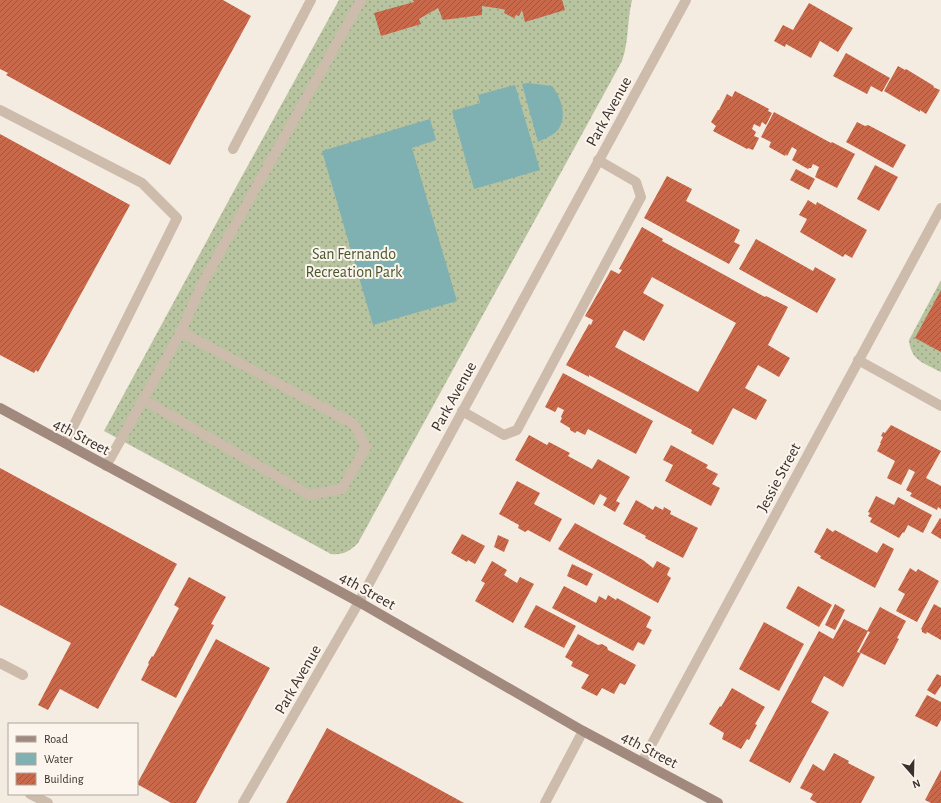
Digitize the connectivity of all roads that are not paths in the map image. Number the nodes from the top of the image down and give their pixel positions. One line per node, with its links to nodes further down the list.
1 (311, 0): 5 (street)
2 (361, 0): 8 (street)
3 (686, 0): 6 (street, Park Avenue)
4 (0, 110): 14 (street)
5 (233, 149)
6 (598, 160): 13 (street, Park Avenue); 13 (street)
7 (941, 208): 9 (street, Jessie Street)
8 (181, 332): 10 (street); 10 (street)
9 (858, 360): 11 (street); 20 (street, Jessie Street)
10 (144, 400): 15 (street)
11 (941, 406)
12 (0, 408): 14 (street, 4th Street)
13 (462, 411): 16 (street, Park Avenue)
14 (65, 443): 15 (street, 4th Street)
15 (106, 466): 16 (street, 4th Street)
16 (359, 602): 19 (street, 4th Street); 23 (street, Park Avenue)
17 (0, 663): 18 (street)
18 (23, 675)
19 (583, 731): 20 (street, 4th Street); 24 (street)
20 (642, 762): 25 (street, 4th Street)
21 (32, 795): 22 (street)
22 (48, 803)
23 (243, 803)
24 (545, 803)
25 (718, 803)

